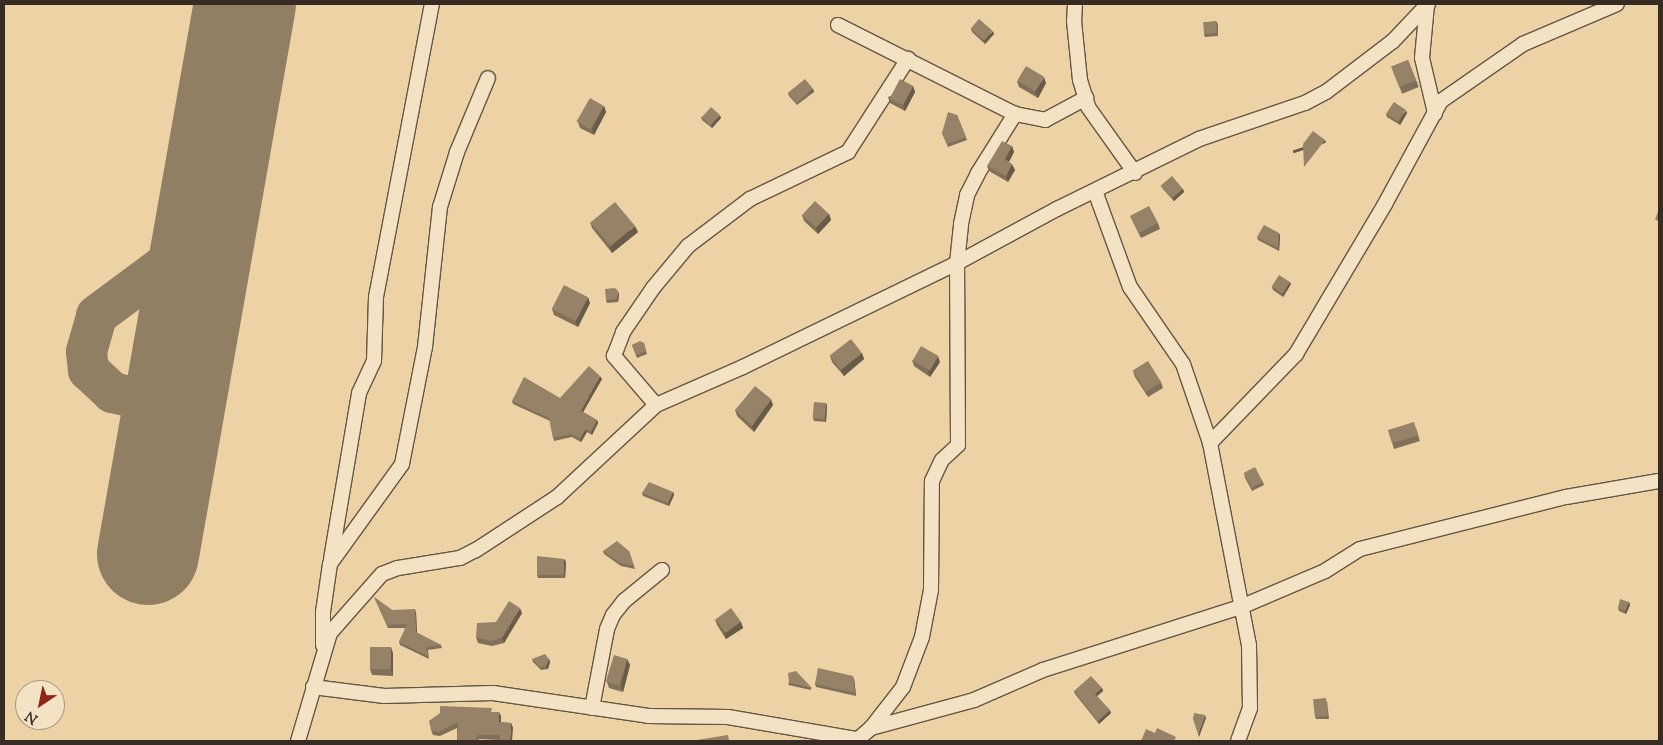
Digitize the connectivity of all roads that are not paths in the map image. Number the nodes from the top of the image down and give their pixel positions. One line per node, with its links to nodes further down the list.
1 (432, 4): 17 (street)
2 (1075, 4): 8 (street)
3 (1617, 4): 10 (street)
4 (1427, 5): 10 (street); 11 (street)
5 (838, 25): 6 (street)
6 (908, 59): 9 (street); 14 (street)
7 (488, 78): 17 (street)
8 (1086, 98): 9 (street); 11 (street)
9 (1015, 114): 13 (street)
10 (1435, 114): 15 (street)
11 (1135, 173): 12 (street)
12 (1094, 191): 13 (street); 15 (street)
13 (957, 263): 14 (street); 23 (street)
14 (656, 405): 20 (street)
15 (1210, 442): 19 (street)
16 (1659, 481): 19 (street)
17 (330, 564): 20 (street)
18 (662, 570): 22 (street)
19 (1243, 606): 23 (street); 26 (street)
20 (323, 648): 21 (street)
21 (313, 687): 22 (street); 25 (street)
22 (592, 708): 24 (street)
23 (870, 728): 24 (street)
24 (857, 740)
25 (298, 741)
26 (1238, 741)

